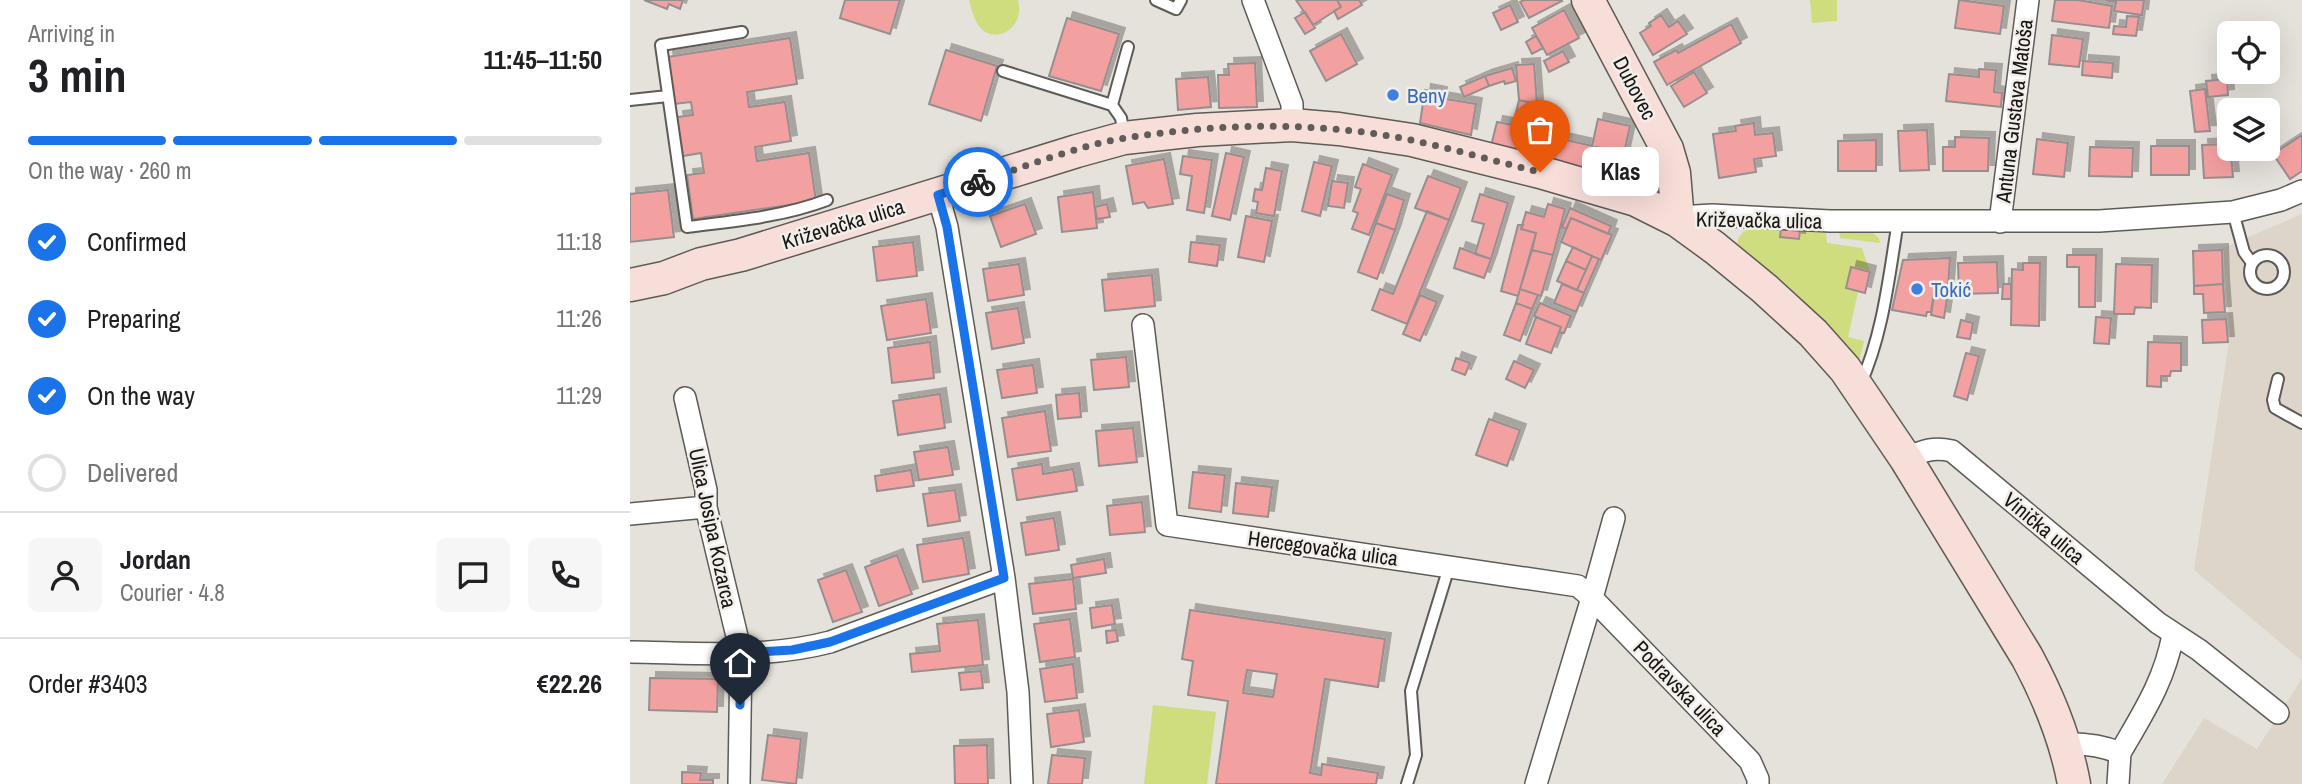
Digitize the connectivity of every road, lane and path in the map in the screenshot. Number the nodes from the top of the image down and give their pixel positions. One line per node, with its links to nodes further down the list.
1 (1156, 0): 2 (lane)
2 (1181, 0)
3 (1253, 0): 12 (street)
4 (1588, 0): 18 (main road, Dubovec)
5 (2028, 0): 20 (street, Antuna Gustava Matoša)
6 (742, 32): 9 (lane)
7 (1128, 47): 11 (lane)
8 (1003, 71): 11 (lane)
9 (668, 96): 10 (lane); 16 (lane)
10 (630, 100)
11 (1112, 105): 13 (lane)
12 (1292, 125): 13 (main road, Križevačka ulica); 18 (main road, Križevačka ulica)
13 (1124, 138): 15 (main road, Križevačka ulica)
14 (2302, 191): 17 (street, Križevačka ulica)
15 (938, 195): 22 (main road, Križevačka ulica); 35 (street)
16 (827, 200)
17 (2233, 212): 20 (street, Križevačka ulica); 21 (lane)
18 (1678, 221): 19 (street, Križevačka ulica); 27 (main road)
19 (1898, 222): 20 (street, Križevačka ulica); 27 (lane)
20 (2000, 222)
21 (2252, 263)
22 (701, 264): 23 (main road, Križevačka ulica); 24 (main road, Križevačka ulica)
23 (630, 268)
24 (630, 285)
25 (1143, 325): 34 (street, Hercegovačka ulica)
26 (2278, 379): 29 (lane)
27 (1859, 388): 30 (main road)
28 (685, 398): 31 (street, Ulica Josipa Kozarca)
29 (2302, 423)
30 (1906, 459): 37 (street, Vinička ulica); 41 (main road)
31 (706, 507): 32 (street); 39 (street, Ulica Josipa Kozarca)
32 (630, 514)
33 (1614, 518): 36 (street)
34 (1449, 566): 36 (street, Hercegovačka ulica); 45 (lane)
35 (1004, 578): 39 (street); 44 (street)
36 (1592, 598): 46 (street); 47 (street, Podravska ulica)
37 (2173, 635): 40 (street, Vinička ulica); 42 (street)
38 (630, 652): 39 (street)
39 (741, 653): 43 (street, Ulica Josipa Kozarca)
40 (2278, 713)
41 (2063, 744): 42 (street); 48 (main road)
42 (2120, 753): 49 (street)
43 (740, 784)
44 (1022, 784)
45 (1407, 784)
46 (1536, 784)
47 (1758, 784)
48 (2074, 784)
49 (2118, 784)

